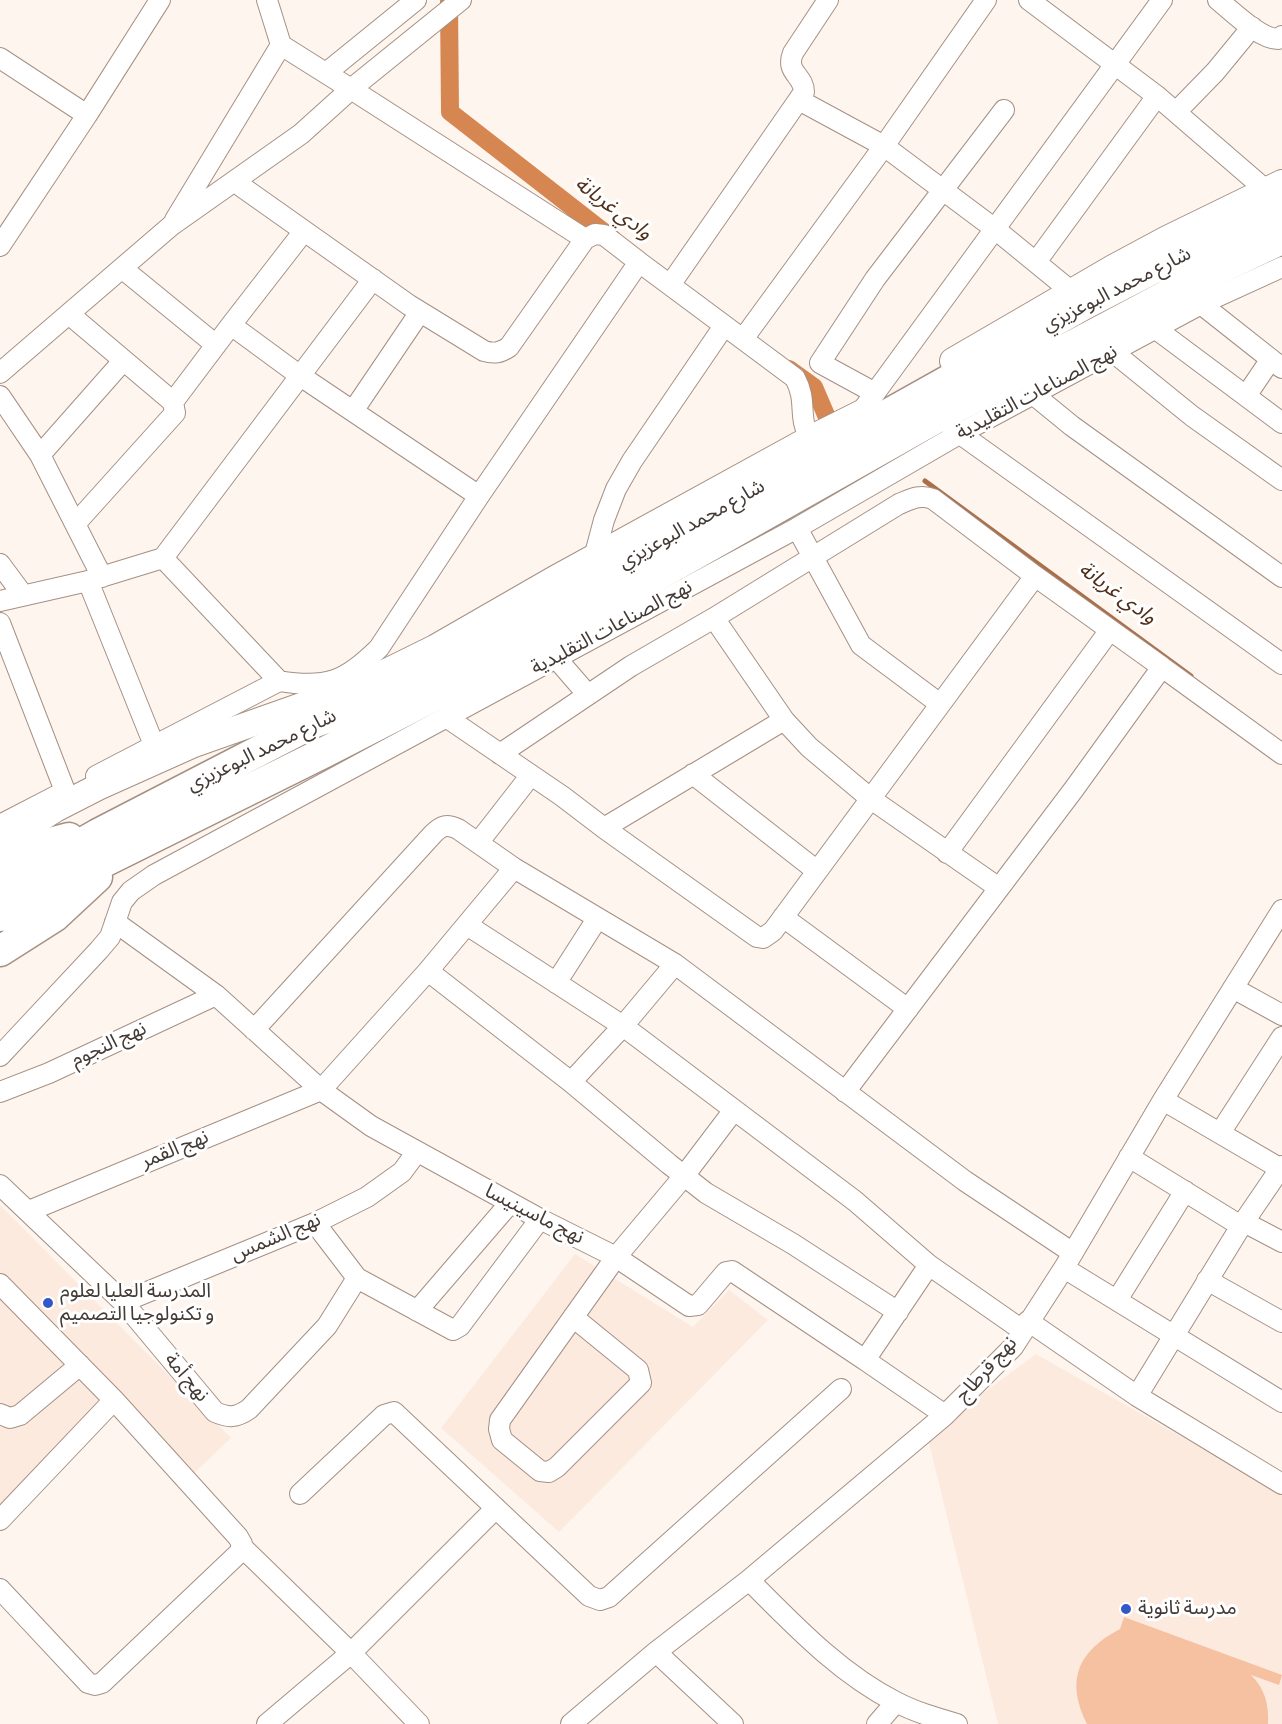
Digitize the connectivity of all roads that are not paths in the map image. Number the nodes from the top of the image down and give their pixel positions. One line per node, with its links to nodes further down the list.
1 (160, 0): 21 (street)
2 (267, 0): 12 (street)
3 (416, 0): 15 (street)
4 (461, 0): 16 (street)
5 (828, 0): 18 (street)
6 (987, 0): 22 (street)
7 (1162, 0): 14 (street)
8 (1218, 0): 10 (street)
9 (1039, 3): 14 (street)
10 (1252, 27): 11 (street); 20 (street)
11 (1280, 43)
12 (281, 45): 15 (street); 26 (street)
13 (0, 58): 21 (street)
14 (1114, 65): 17 (street); 27 (street)
15 (326, 73): 16 (street)
16 (351, 89): 23 (street); 29 (street)
17 (1157, 96): 20 (street); 33 (street)
18 (799, 100): 22 (street); 37 (street)
19 (1004, 110): 24 (street)
20 (1176, 112): 25 (street)
21 (87, 116): 31 (street)
22 (884, 146): 24 (street); 45 (street)
23 (235, 182): 26 (street); 28 (street)
24 (944, 189): 27 (street); 49 (street)
25 (1277, 195): 38 (main road); 58 (highway, شارع محمد البوعزيزي)
26 (172, 225): 35 (street)
27 (995, 229): 33 (street); 58 (street)
28 (304, 231): 36 (street); 42 (street)
29 (585, 239): 32 (street); 40 (street)
30 (1282, 239): 46 (highway, شارع محمد البوعزيزي)
31 (0, 246)
32 (639, 262): 37 (street); 65 (street)
33 (1036, 262): 38 (street)
34 (1282, 267): 39 (street, نهج الصناعات التقليدية)
35 (123, 269): 41 (street); 47 (street)
36 (373, 279): 40 (street); 52 (street)
37 (670, 285): 43 (street)
38 (1072, 292): 58 (main road)
39 (1201, 304): 44 (street, نهج الصناعات التقليدية); 50 (street)
40 (420, 312): 59 (street)
41 (69, 314): 48 (street); 51 (street)
42 (231, 325): 47 (street); 52 (street)
43 (724, 326): 45 (street); 71 (street)
44 (1156, 329): 46 (street, نهج الصناعات التقليدية); 56 (street)
45 (742, 339): 53 (street)
46 (1104, 342): 54 (street, نهج الصناعات التقليدية); 61 (highway, شارع محمد البوعزيزي); 64 (street)
47 (216, 345): 57 (street)
48 (123, 361): 57 (street); 63 (street)
49 (820, 363): 53 (street); 58 (street)
50 (1277, 363): 56 (street)
51 (0, 373)
52 (299, 375): 59 (street); 69 (street)
53 (795, 378): 62 (street)
54 (1034, 395): 61 (street, نهج الصناعات التقليدية); 73 (street)
55 (0, 396): 63 (street)
56 (1246, 396): 60 (street)
57 (173, 402): 66 (street)
58 (870, 410): 62 (main road); 71 (highway, شارع محمد البوعزيزي)
59 (353, 411): 65 (street)
60 (1282, 423)
61 (949, 426): 67 (street, نهج الصناعات التقليدية); 81 (street); 99 (highway, شارع محمد البوعزيزي)
62 (810, 439): 71 (main road)
63 (40, 455): 66 (street)
64 (1282, 480)
65 (479, 496): 83 (street)
66 (76, 523): 74 (street)
67 (797, 528): 68 (street); 80 (street, نهج الصناعات التقليدية)
68 (814, 557): 72 (street); 77 (street); 85 (street)
69 (163, 558): 74 (street); 83 (street)
70 (0, 564): 75 (street)
71 (591, 570): 97 (highway, شارع محمد البوعزيزي); 100 (main road)
72 (1035, 576): 79 (street); 85 (street)
73 (1282, 577)
74 (95, 579): 75 (street); 88 (street)
75 (23, 595): 76 (street)
76 (0, 601)
77 (714, 618): 84 (street); 87 (street)
78 (0, 623): 93 (street)
79 (1110, 630): 82 (street); 101 (street)
80 (556, 658): 84 (street); 86 (street, نهج الصناعات التقليدية)
81 (1282, 664)
82 (1162, 667): 90 (street); 105 (street)
83 (279, 681): 88 (street)
84 (588, 695): 89 (street)
85 (940, 704): 94 (street)
86 (447, 717): 89 (street); 110 (street, نهج الصناعات التقليدية)
87 (783, 720): 91 (street); 94 (street)
88 (154, 745): 93 (street)
89 (500, 754): 92 (street)
90 (1282, 754)
91 (693, 774): 96 (street); 104 (street)
92 (531, 776): 96 (street); 98 (street)
93 (65, 791): 95 (street)
94 (871, 799): 101 (street); 104 (street)
95 (0, 825)
96 (604, 828): 108 (street)
97 (99, 834): 102 (highway, شارع محمد البوعزيزي); 106 (highway, شارع محمد البوعزيزي)
98 (478, 843): 103 (street); 122 (street)
99 (135, 845): 106 (highway, شارع محمد البوعزيزي); 113 (highway, شارع محمد البوعزيزي)
100 (0, 848)
101 (948, 853): 105 (street)
102 (0, 862)
103 (514, 868): 109 (street); 111 (street)
104 (817, 871): 108 (street)
105 (999, 888): 119 (street)
106 (8, 903)
107 (1282, 910): 112 (street, نهج قرطاج)
108 (783, 917): 119 (street)
109 (597, 919): 114 (street); 116 (street)
110 (115, 922): 118 (street, نهج ماسينيسا); 124 (street, نهج الصناعات التقليدية)
111 (467, 925): 115 (street); 116 (street)
112 (1275, 935): 117 (street, نهج قرطاج)
113 (0, 951)
114 (675, 964): 121 (street); 128 (street)
115 (428, 971): 125 (street); 126 (street)
116 (556, 983): 121 (street)
117 (1233, 988): 120 (street); 129 (street, نهج قرطاج)
118 (216, 995): 122 (street, نهج ماسينيسا); 127 (street, نهج النجوم)
119 (908, 1009): 128 (street)
120 (1282, 1015)
121 (623, 1026): 125 (street); 130 (street)
122 (254, 1030): 126 (street, نهج ماسينيسا)
123 (1282, 1037): 131 (street)
124 (0, 1056)
125 (571, 1082): 135 (street)
126 (321, 1090): 132 (street, نهج ماسينيسا); 139 (street, نهج القمر)
127 (0, 1092)
128 (845, 1092): 145 (street)
129 (1163, 1100): 131 (street); 133 (street, نهج قرطاج)
130 (734, 1110): 135 (street); 146 (street)
131 (1220, 1133): 134 (street)
132 (416, 1153): 138 (street, نهج ماسينيسا); 141 (street, نهج الشمس)
133 (1129, 1157): 137 (street); 145 (street, نهج قرطاج)
134 (1281, 1167): 142 (street)
135 (684, 1176): 144 (street); 153 (street)
136 (0, 1185): 139 (street, نهج أمة)
137 (1185, 1191): 142 (street); 150 (street)
138 (510, 1203): 140 (street, نهج ماسينيسا); 152 (street)
139 (29, 1211): 151 (street, نهج أمة)
140 (540, 1220): 144 (street, نهج ماسينيسا); 152 (street)
141 (315, 1223): 147 (street); 151 (street, نهج الشمس)
142 (1242, 1224): 143 (street); 148 (street)
143 (1282, 1242)
144 (616, 1257): 154 (street); 158 (street, نهج ماسينيسا)
145 (1069, 1261): 150 (street); 156 (street, نهج قرطاج)
146 (929, 1265): 153 (street); 156 (street)
147 (357, 1278): 151 (street, نهج أمة); 152 (street)
148 (1207, 1280): 155 (street); 157 (street)
149 (0, 1284): 159 (street)
150 (1117, 1300): 157 (street)
151 (123, 1302)
152 (417, 1311)
153 (898, 1312): 158 (street)
154 (573, 1317): 154 (street)
155 (1282, 1322)
156 (1025, 1326): 161 (street); 165 (street, نهج قرطاج)
157 (1173, 1334): 161 (street); 163 (street)
158 (865, 1360): 165 (street)
159 (80, 1365): 162 (street); 164 (street)
160 (841, 1389): 168 (street)
161 (1137, 1396): 166 (street)
162 (114, 1400): 169 (street); 170 (street)
163 (1282, 1402)
164 (0, 1414)
165 (945, 1415): 171 (street, نهج قرطاج)
166 (1282, 1484)
167 (300, 1494): 168 (street)
168 (496, 1508): 174 (street)
169 (0, 1520)
170 (241, 1546): 172 (street); 174 (street)
171 (749, 1580): 173 (street, نهج قرطاج); 175 (street)
172 (0, 1589)
173 (656, 1652): 178 (street, نهج قرطاج); 179 (street)
174 (351, 1653): 176 (street); 177 (street)
175 (896, 1702): 180 (street); 181 (street)
176 (267, 1724)
177 (418, 1724)
178 (571, 1724)
179 (733, 1724)
180 (877, 1724)
181 (957, 1724)

